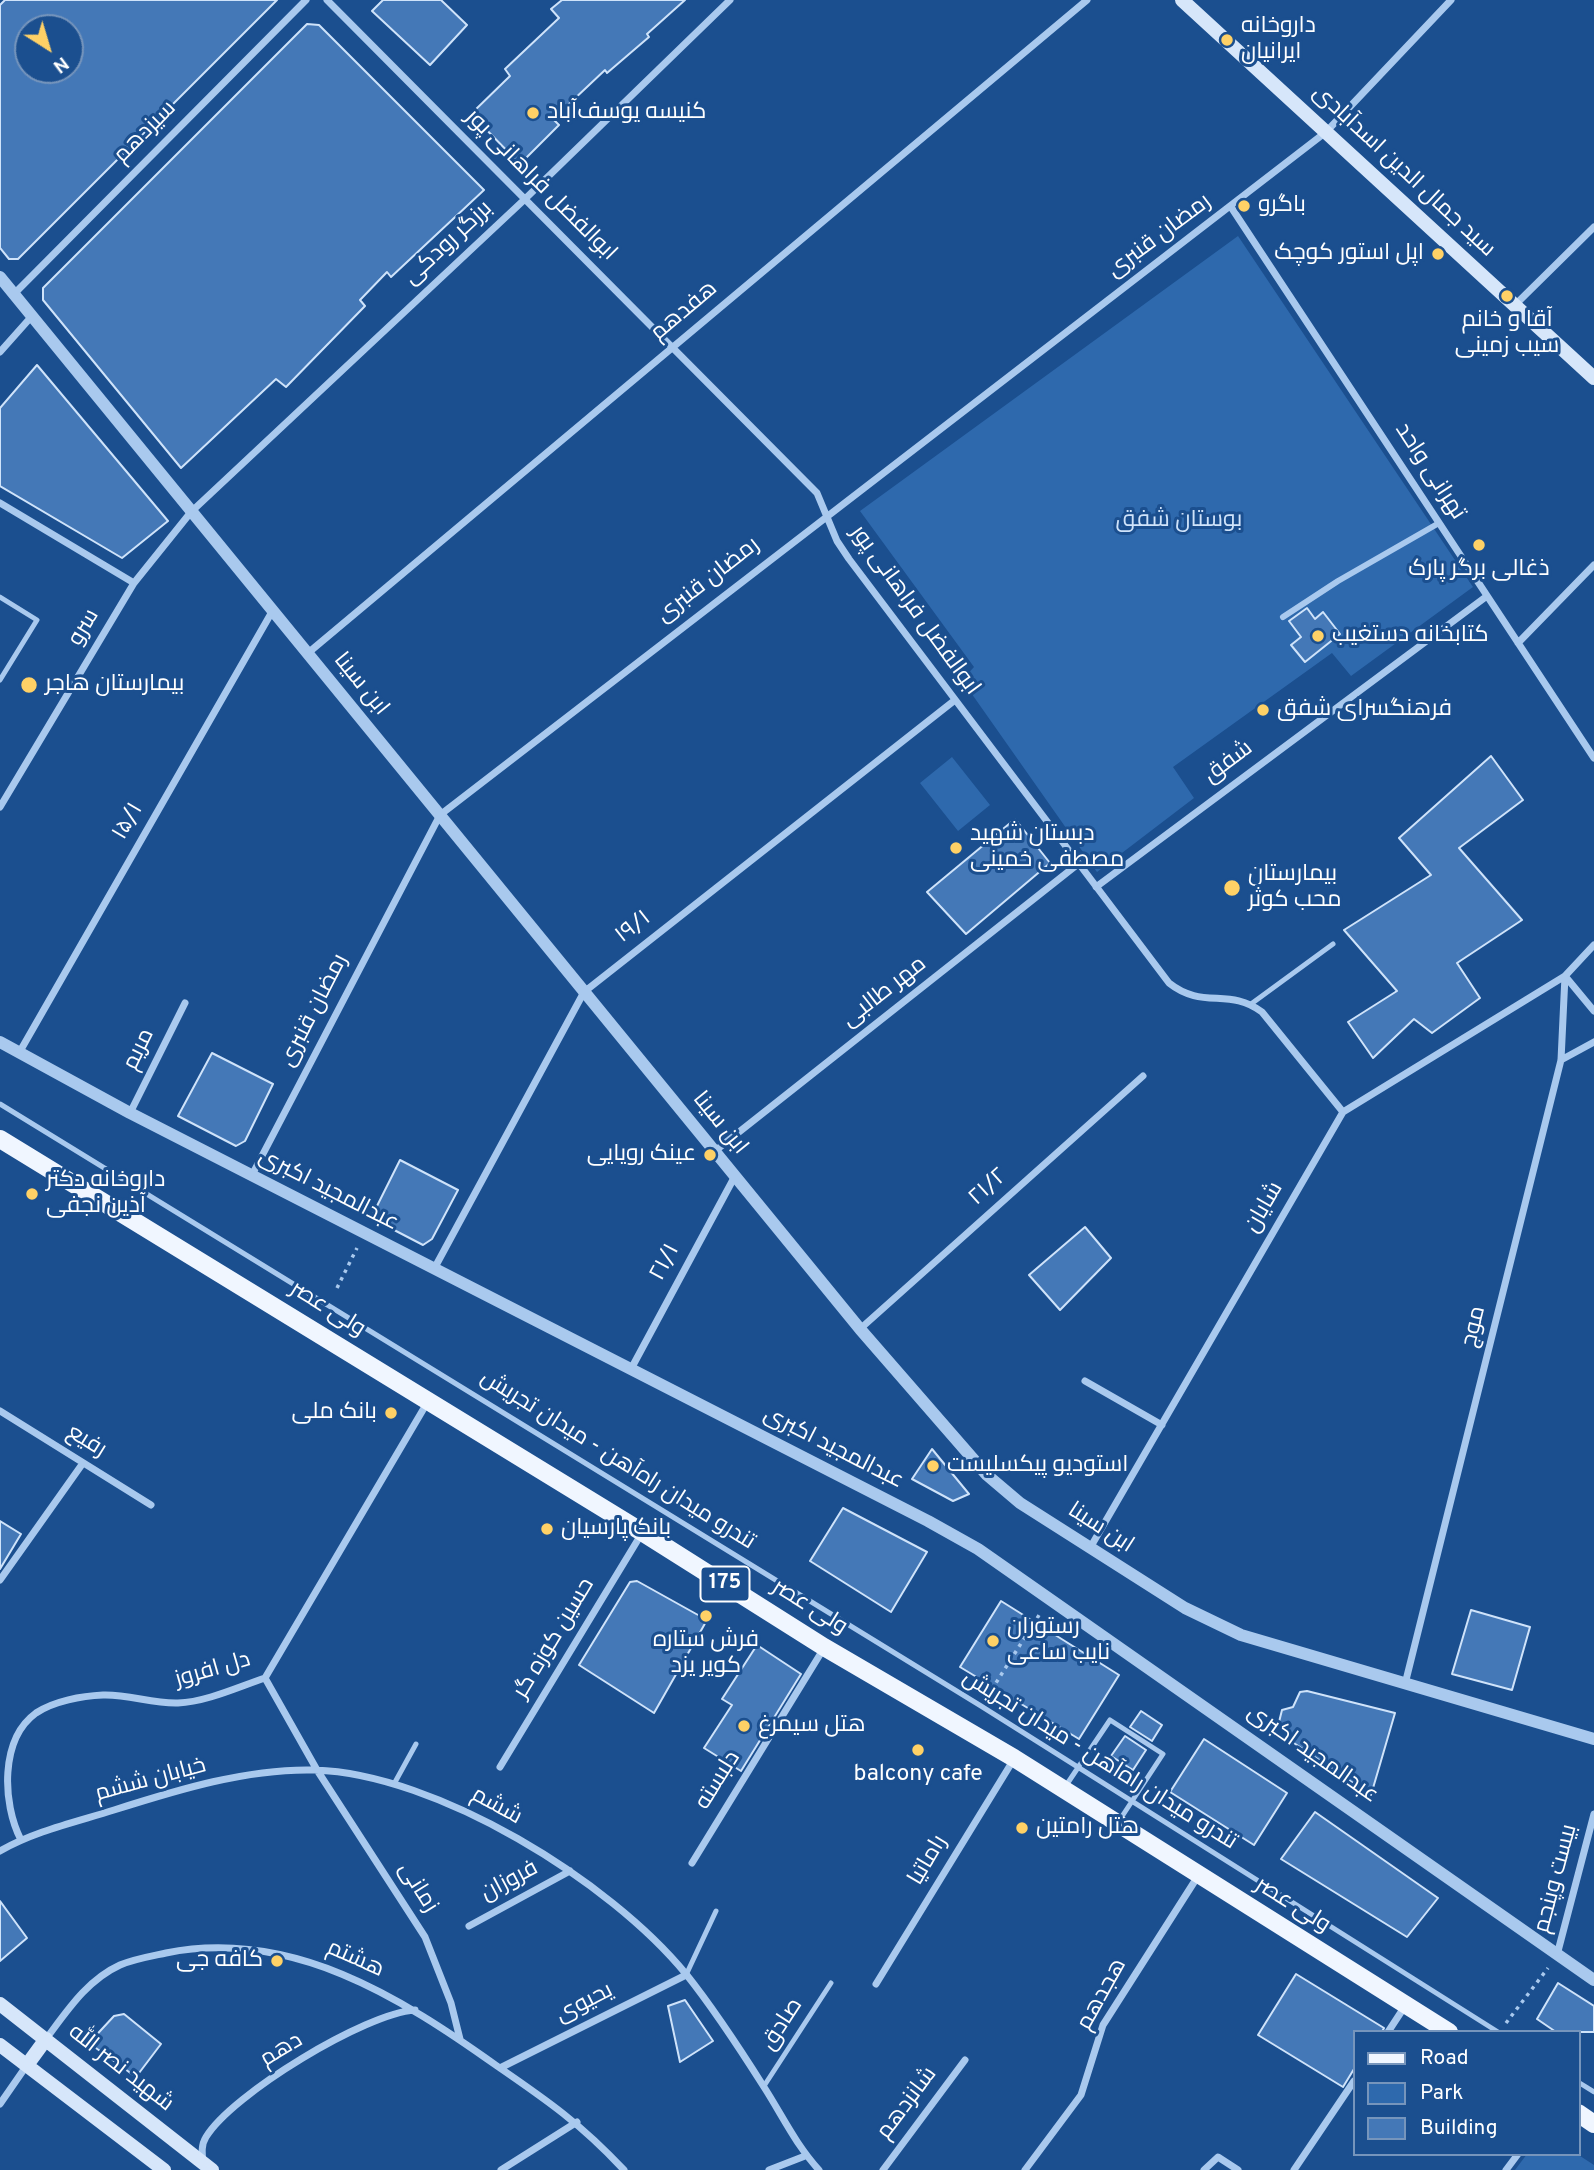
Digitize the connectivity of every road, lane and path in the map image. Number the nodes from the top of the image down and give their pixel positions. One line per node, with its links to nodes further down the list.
1 (306, 0): 12 (street, سیزدهم)
2 (327, 0): 8 (street, ابوالفضل فراهانی پور)
3 (730, 0): 8 (street, برزگر رودکی)
4 (1087, 0): 15 (street, هفدهم)
5 (1182, 0): 7 (main road, سید جمال الدین اسدآبادی)
6 (1451, 0): 7 (street, رمضان قنبری)
7 (1326, 132): 9 (street, رمضان قنبری); 13 (main road, سید جمال الدین اسدآبادی)
8 (525, 199): 15 (street, ابوالفضل فراهانی پور); 19 (street, برزگر رودکی)
9 (1231, 206): 20 (street, رمضان قنبری); 21 (street, تهرانی واحد)
10 (1594, 227): 13 (street)
11 (0, 277): 12 (street, ابن سینا)
12 (14, 293): 14 (street, ابن سینا)
13 (1515, 305): 17 (main road, سید جمال الدین اسدآبادی)
14 (32, 316): 16 (street); 19 (street, ابن سینا)
15 (673, 348): 20 (street, ابوالفضل فراهانی پور); 29 (street, هفدهم)
16 (0, 352)
17 (1594, 378)
18 (0, 503): 23 (street)
19 (191, 512): 23 (street, سرو); 26 (street, ابن سینا)
20 (825, 515): 31 (street, ابوالفضل فراهانی پور); 34 (street, رمضان قنبری)
21 (1439, 523): 24 (street, تهرانی واحد); 27 (street)
22 (1594, 565): 28 (street)
23 (134, 583): 33 (street, سرو)
24 (1487, 596): 28 (street, تهرانی واحد); 36 (street, شفق)
25 (0, 597): 30 (lane)
26 (272, 610): 29 (street, ابن سینا); 46 (street, ۱۵/۱)
27 (1283, 617)
28 (1518, 642): 32 (street, تهرانی واحد)
29 (308, 653): 34 (street, ابن سینا)
30 (0, 680)
31 (955, 700): 35 (street, ابوالفضل فراهانی پور); 40 (street, ۱۹/۱)
32 (1594, 758)
33 (0, 807)
34 (440, 815): 40 (street, ابن سینا); 54 (street, رمضان قنبری)
35 (1079, 864): 36 (street, ابوالفضل فراهانی پور); 53 (street, مهر طالبی)
36 (1096, 887): 42 (street, ابوالفضل فراهانی پور)
37 (1333, 944): 42 (lane)
38 (1594, 945): 39 (street, شایان)
39 (1565, 976): 43 (street); 47 (street, موج); 50 (street, شایان)
40 (584, 992): 53 (street, ابن سینا); 57 (street, ۱۹/۱)
41 (185, 1003): 51 (street, مریم)
42 (1251, 1004): 50 (street)
43 (1594, 1011)
44 (0, 1042): 46 (street, عبدالمجید اکبری)
45 (1594, 1042): 47 (street)
46 (19, 1052): 51 (street, عبدالمجید اکبری)
47 (1562, 1060): 73 (street, موج)
48 (1143, 1076): 59 (street, ۲۱/۲)
49 (0, 1104): 74 (lane, تندرو میدان راه‌آهن - میدان تجریش)
50 (1343, 1112): 64 (street, شایان)
51 (130, 1114): 54 (street, عبدالمجید اکبری)
52 (0, 1139): 62 (main road, ولی عصر / 175)
53 (715, 1152): 55 (street, ابن سینا)
54 (252, 1175): 56 (street, عبدالمجید اکبری)
55 (735, 1176): 59 (street, ابن سینا); 60 (street, ۲۱/۱)
56 (364, 1234): 57 (street, عبدالمجید اکبری); 58 (path)
57 (435, 1269): 60 (street, عبدالمجید اکبری)
58 (337, 1287)
59 (860, 1329): 68 (street, ابن سینا)
60 (631, 1368): 70 (street, عبدالمجید اکبری)
61 (1085, 1381): 64 (street)
62 (428, 1403): 67 (main road, ولی عصر / 175); 72 (street, دل افروز)
63 (0, 1411): 65 (street, رفیع)
64 (1162, 1425): 68 (street, شایان)
65 (83, 1463): 66 (street, رفیع); 69 (street)
66 (151, 1505)
67 (642, 1532): 71 (main road, ولی عصر / 175); 78 (street, حسین کوزه گر)
68 (1090, 1548): 73 (street, ابن سینا)
69 (0, 1580)
70 (1049, 1598): 74 (path); 93 (street, عبدالمجید اکبری)
71 (824, 1647): 77 (main road, ولی عصر / 175); 88 (street, دلبسته)
72 (265, 1678): 80 (street, زمانی); 86 (street, دل افروز)
73 (1405, 1685): 75 (street, ابن سینا)
74 (981, 1706): 79 (lane, تندرو میدان راه‌آهن - میدان تجریش)
75 (1594, 1739)
76 (416, 1744): 81 (lane)
77 (1014, 1758): 82 (main road, ولی عصر / 175); 97 (street, راماتیا)
78 (499, 1767)
79 (1079, 1767): 82 (lane); 83 (lane, تندرو میدان راه‌آهن - میدان تجریش); 83 (lane)
80 (317, 1770): 81 (street, ششم); 86 (street, خیابان ششم); 106 (street, زمانی)
81 (394, 1784): 89 (street, ششم)
82 (1063, 1790): 85 (main road, ولی عصر / 175)
83 (1133, 1802): 85 (lane); 103 (lane, تندرو میدان راه‌آهن - میدان تجریش)
84 (1594, 1814): 93 (street, بیست وپنجم)
85 (1117, 1824): 90 (main road, ولی عصر / 175)
86 (21, 1840): 87 (street, خیابان ششم)
87 (0, 1851)
88 (692, 1863)
89 (570, 1871): 92 (street, فروزان); 94 (street, ششم)
90 (1199, 1876): 99 (main road, ولی عصر / 175); 123 (street, هجدهم)
91 (716, 1910): 94 (lane)
92 (469, 1926)
93 (1557, 1955): 95 (street, عبدالمجید اکبری); 104 (path)
94 (686, 1975): 110 (street, یحیوی); 112 (street, ششم)
95 (1594, 1980)
96 (831, 1983): 112 (lane, صادق)
97 (876, 1984)
98 (0, 2004): 105 (main road, شهید نصر الله)
99 (1406, 2005): 101 (street); 102 (main road, ولی عصر / 175)
100 (416, 2010): 105 (street, هشتم); 106 (street, هشتم); 116 (street, دهم)
101 (1389, 2030)
102 (1446, 2030)
103 (1496, 2030)
104 (1501, 2030)
105 (46, 2039): 109 (main road); 116 (main road, شهید نصر الله)
106 (460, 2039): 110 (street, هشتم)
107 (0, 2045): 109 (main road)
108 (965, 2060): 122 (street, شانزدهم)
109 (27, 2065): 113 (street); 117 (main road)
110 (500, 2068): 114 (street, هشتم)
111 (1352, 2084): 126 (street)
112 (764, 2086): 115 (street, ششم)
113 (0, 2104)
114 (577, 2122): 118 (street); 119 (street, هشتم)
115 (805, 2156): 120 (street); 121 (street, ششم)
116 (207, 2167)
117 (164, 2170)
118 (501, 2170)
119 (624, 2170)
120 (769, 2170)
121 (819, 2170)
122 (883, 2170)
123 (1025, 2170)
124 (1204, 2170): 125 (street)
125 (1238, 2170)
126 (1294, 2170)

